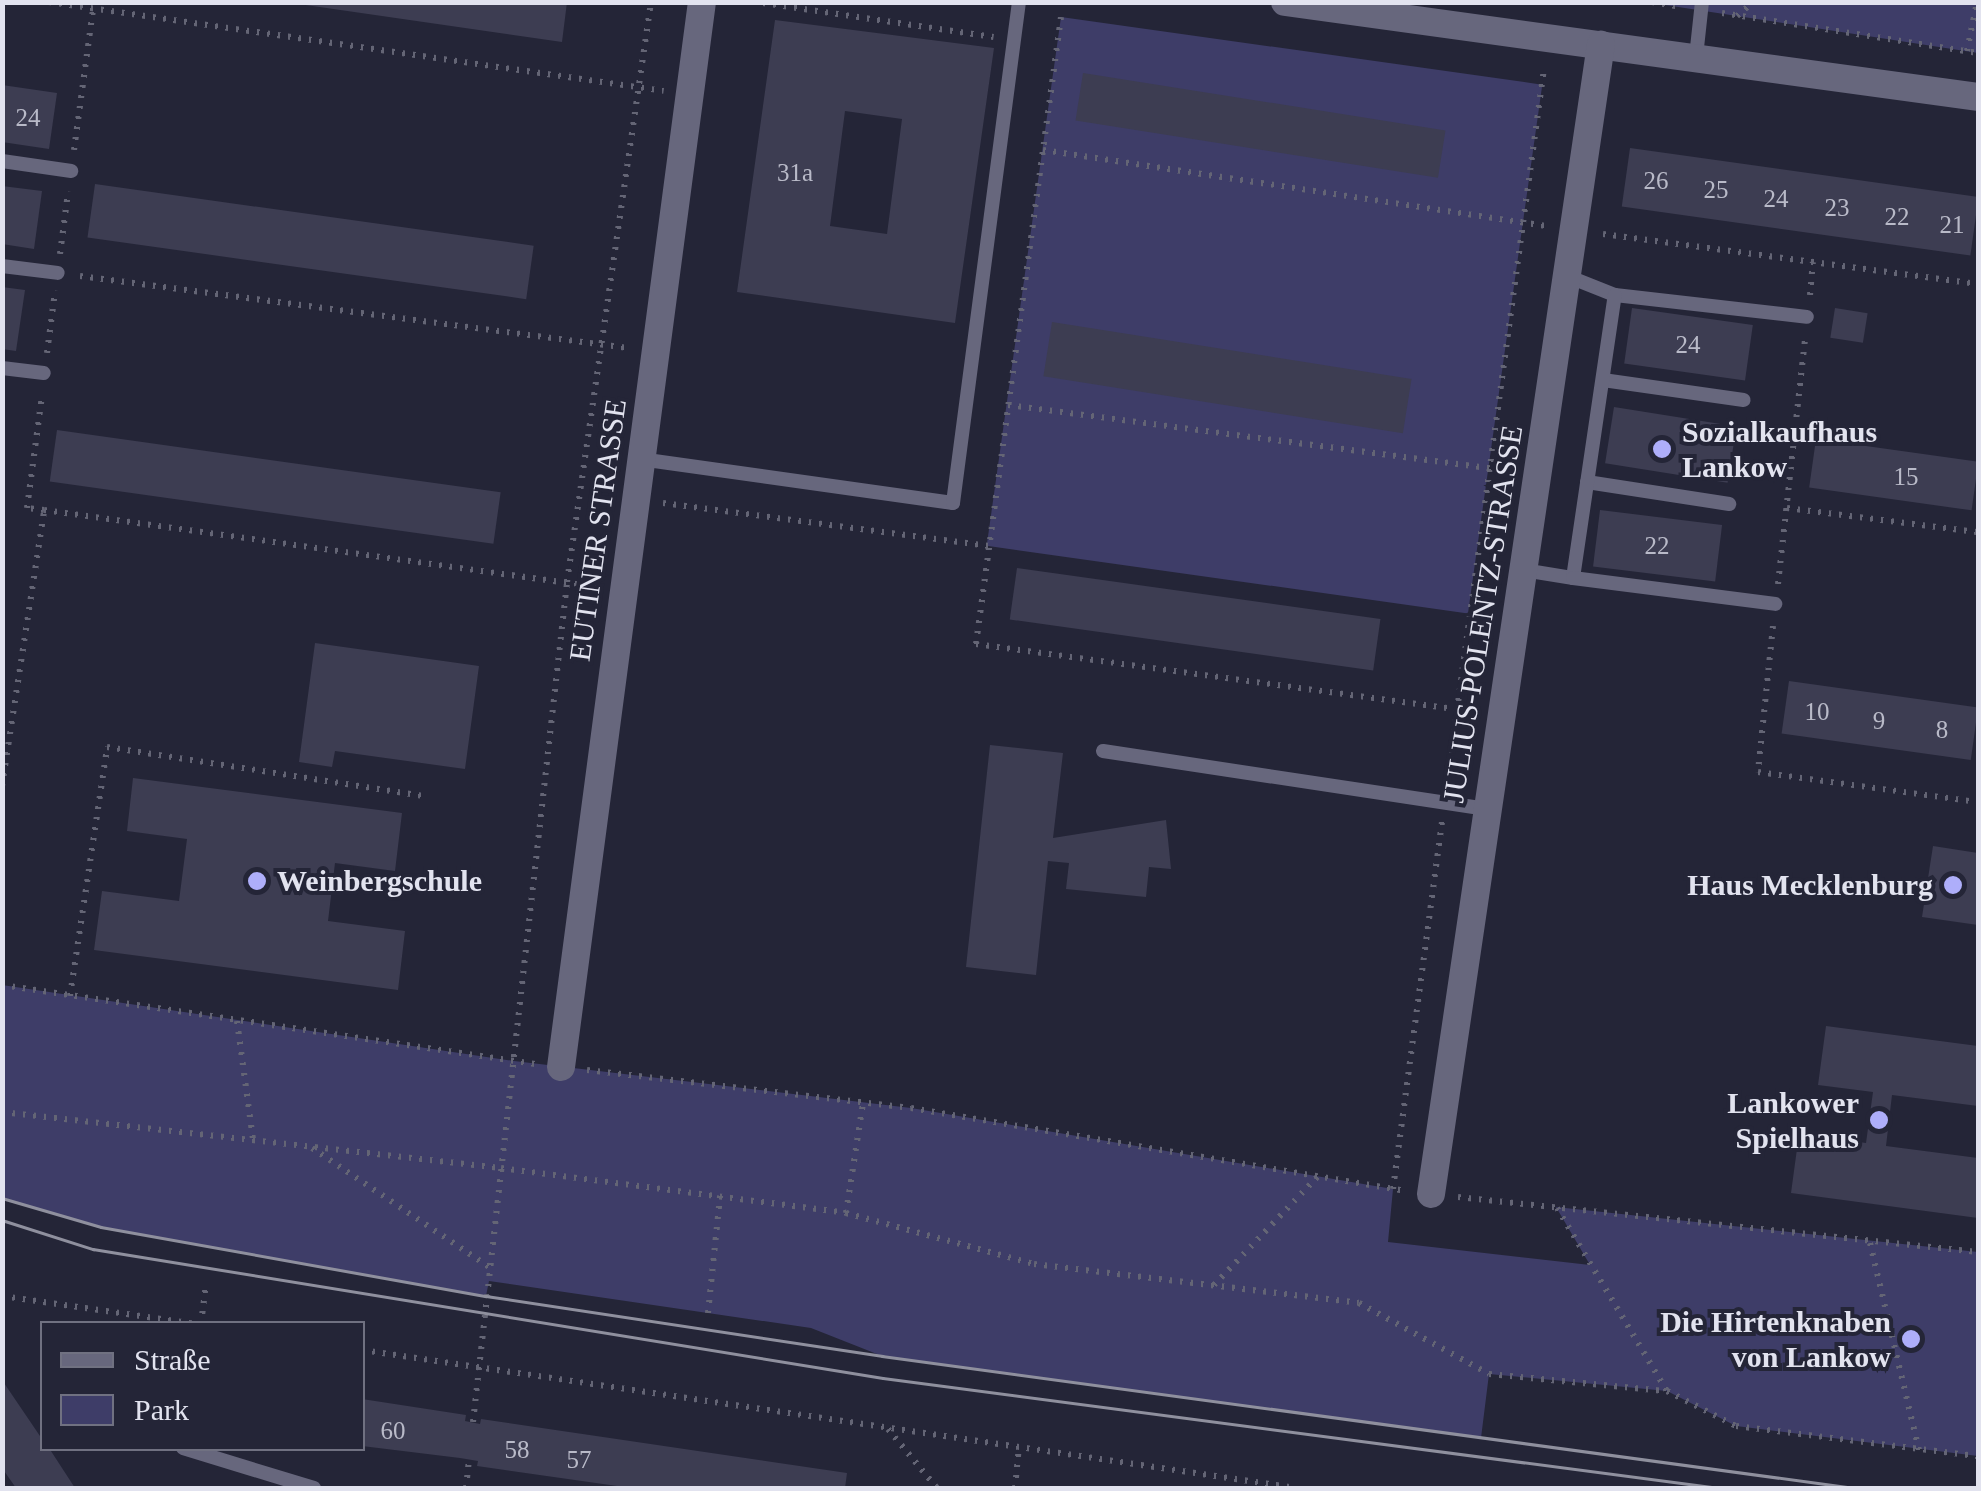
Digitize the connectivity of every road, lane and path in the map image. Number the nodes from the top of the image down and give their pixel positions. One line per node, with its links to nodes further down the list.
1 (49, 2): 20 (path)
2 (650, 2): 20 (path)
3 (702, 2): 21 (street, EUTINER STRASSE)
4 (1019, 2): 14 (lane)
5 (1284, 2): 13 (street)
6 (1652, 2): 10 (path)
7 (1753, 2): 11 (path)
8 (1976, 2): 17 (path)
9 (763, 3): 14 (path)
10 (1702, 6): 11 (path); 19 (lane)
11 (1737, 16): 17 (path)
12 (1061, 17): 16 (path)
13 (1548, 37): 15 (street); 26 (path)
14 (1013, 40): 16 (path); 42 (lane)
15 (1601, 44): 19 (street); 27 (street, JULIUS-POLENTZ-STRASSE)
16 (1057, 46): 23 (path)
17 (1967, 51): 18 (path)
18 (1978, 53)
19 (1696, 57): 22 (street)
20 (639, 88): 21 (path); 35 (path)
21 (690, 94): 36 (street, EUTINER STRASSE)
22 (1978, 97)
23 (1043, 150): 26 (path); 41 (path)
24 (2, 161): 25 (lane)
25 (71, 171)
26 (1524, 223): 27 (path); 43 (path)
27 (1574, 230): 28 (path); 31 (street, JULIUS-POLENTZ-STRASSE)
28 (1814, 262): 32 (path); 34 (path)
29 (2, 266): 30 (lane)
30 (58, 273): 35 (path)
31 (1567, 276): 33 (lane); 44 (street, JULIUS-POLENTZ-STRASSE)
32 (1978, 284)
33 (1615, 295): 34 (lane); 39 (lane)
34 (1808, 317): 48 (path)
35 (604, 345): 36 (path); 54 (path)
36 (654, 351): 42 (street, EUTINER STRASSE)
37 (2, 368): 38 (lane)
38 (44, 373)
39 (1603, 380): 40 (lane); 45 (lane)
40 (1744, 400)
41 (1008, 405): 43 (path); 51 (path)
42 (640, 459): 46 (street, EUTINER STRASSE)
43 (1490, 469): 44 (path); 57 (path)
44 (1538, 474): 52 (street, JULIUS-POLENTZ-STRASSE)
45 (1588, 482): 47 (lane); 53 (lane)
46 (635, 499): 51 (path); 55 (street, EUTINER STRASSE)
47 (1729, 504)
48 (1787, 508): 50 (path); 56 (path)
49 (44, 510): 54 (path)
50 (1978, 532)
51 (988, 546): 57 (path)
52 (1524, 570): 53 (lane); 58 (street, JULIUS-POLENTZ-STRASSE)
53 (1573, 578): 56 (lane)
54 (567, 582): 55 (path); 67 (path)
55 (622, 591): 68 (street, EUTINER STRASSE)
56 (1775, 604): 62 (path)
57 (1458, 710): 58 (path); 61 (path)
58 (1502, 716): 63 (street, JULIUS-POLENTZ-STRASSE)
59 (1102, 751): 61 (lane)
60 (425, 796): 65 (path)
61 (1445, 802): 63 (lane); 75 (path)
62 (1978, 802)
63 (1487, 809): 76 (street, JULIUS-POLENTZ-STRASSE)
64 (2, 985): 65 (path)
65 (70, 996): 66 (path)
66 (236, 1020): 67 (path); 71 (path)
67 (514, 1061): 68 (path); 73 (path)
68 (560, 1067): 69 (path)
69 (863, 1103): 74 (path); 79 (path)
70 (2, 1112): 71 (path)
71 (253, 1139): 72 (path)
72 (311, 1147): 73 (path); 82 (path)
73 (501, 1168): 77 (path); 82 (path)
74 (1319, 1176): 75 (path); 83 (path)
75 (1393, 1189): 76 (path)
76 (1430, 1194): 78 (path)
77 (720, 1196): 79 (path); 86 (path)
78 (1556, 1207): 80 (path); 91 (path)
79 (846, 1212): 83 (path)
80 (1870, 1243): 81 (path); 95 (path)
81 (1978, 1252)
82 (489, 1267): 90 (path)
83 (1214, 1284): 91 (path)
84 (206, 1285): 88 (path)
85 (2, 1296): 87 (path)
86 (708, 1313)
87 (178, 1321)
88 (200, 1321)
89 (365, 1350): 90 (path)
90 (477, 1368): 92 (path); 93 (path)
91 (1667, 1391): 95 (path)
92 (473, 1422)
93 (887, 1428): 94 (path); 101 (path)
94 (1020, 1446): 102 (path); 103 (path)
95 (1919, 1450): 97 (path)
96 (194, 1451): 99 (lane)
97 (1978, 1456)
98 (469, 1459): 100 (path)
99 (314, 1488)
100 (466, 1488)
101 (937, 1488)
102 (1015, 1488)
103 (1296, 1488)

